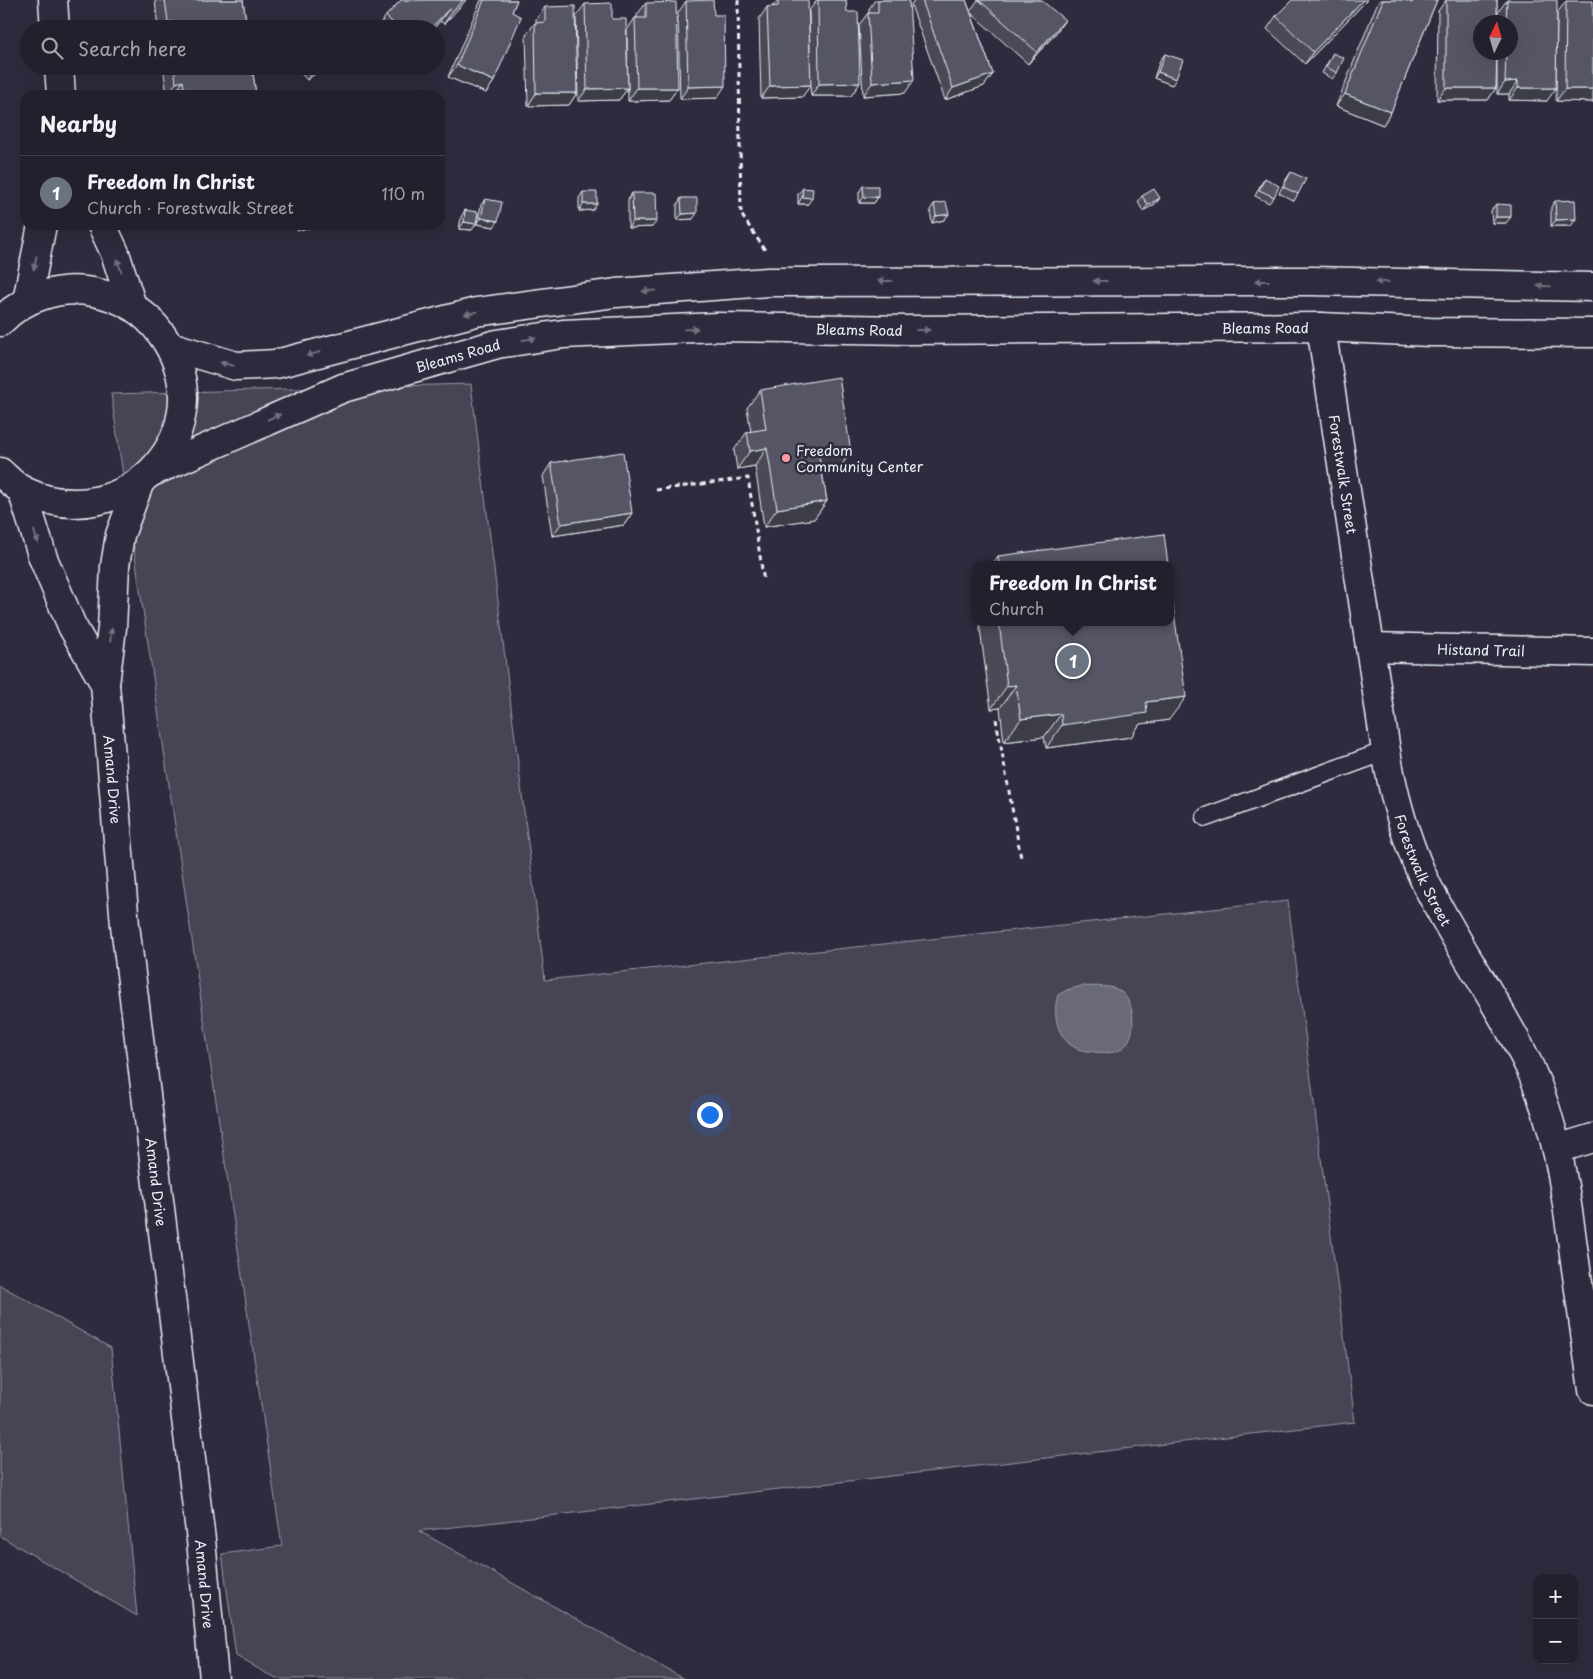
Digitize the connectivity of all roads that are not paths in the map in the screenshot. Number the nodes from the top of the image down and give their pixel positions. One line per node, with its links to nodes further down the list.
1 (53, 0): 2 (main road)
2 (55, 20)
3 (60, 75): 4 (main road)
4 (61, 90)
5 (40, 230): 9 (main road, one-way to 9)
6 (104, 230): 8 (main road, one-way to 6)
7 (1593, 287): 12 (main road, one-way to 12)
8 (132, 306): 9 (main road); 12 (main road)
9 (9, 312)
10 (1321, 327): 11 (main road, Bleams Road); 14 (main road, Bleams Road, one-way to 10); 16 (main road, Forestwalk Street)
11 (1593, 333)
12 (170, 346): 14 (main road)
13 (0, 472): 15 (main road, Bleams Road)
14 (145, 478): 15 (main road, Bleams Road); 18 (main road, Amand Drive, one-way to 14)
15 (22, 490): 18 (main road, Amand Drive, one-way to 18)
16 (1370, 647): 17 (main road, Histand Trail); 19 (main road, Forestwalk Street)
17 (1593, 652)
18 (105, 684): 24 (main road, Amand Drive)
19 (1386, 751): 20 (lane); 22 (main road, Forestwalk Street)
20 (1206, 817)
21 (1593, 1138): 22 (main road)
22 (1557, 1149): 23 (main road, Forestwalk Street)
23 (1593, 1390)
24 (214, 1679)

